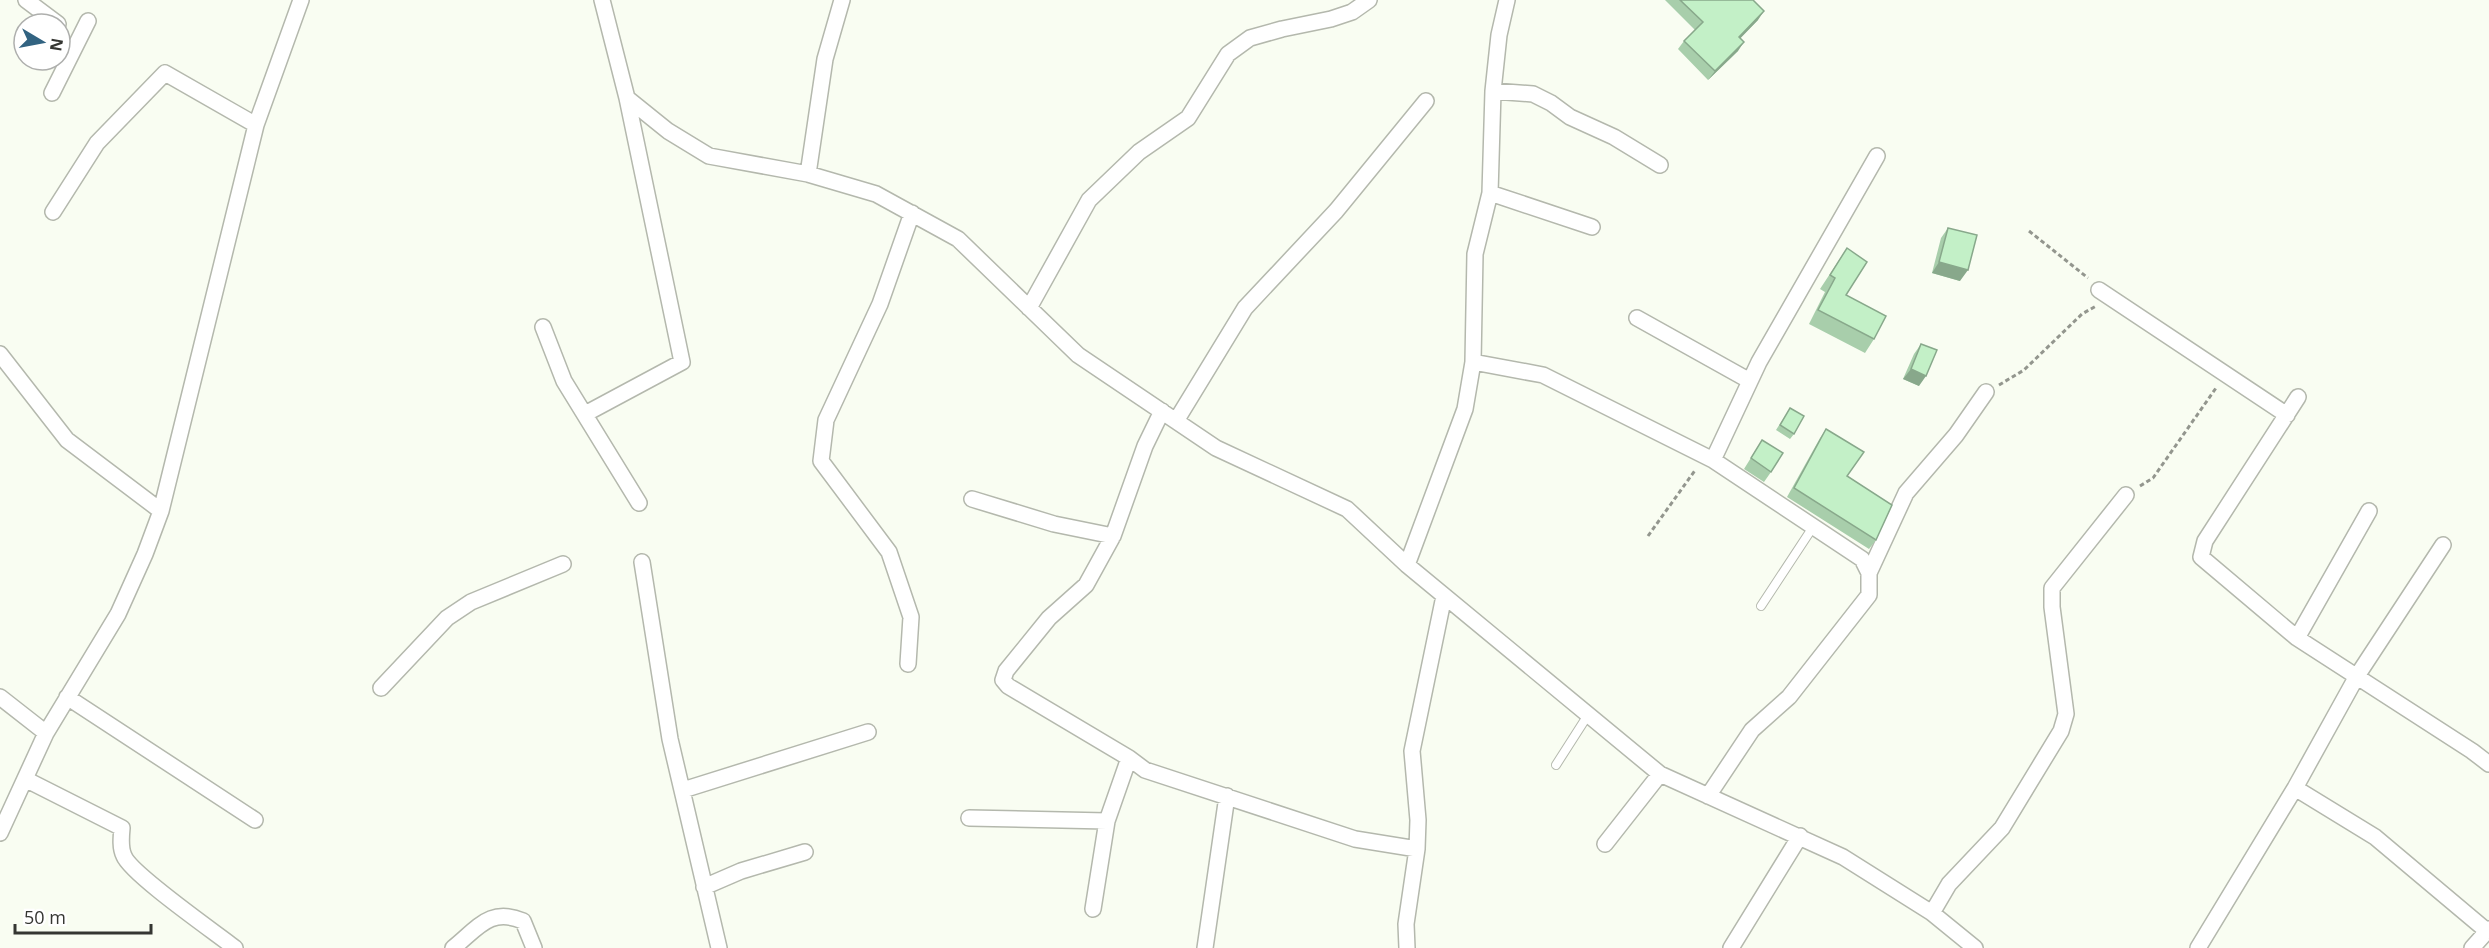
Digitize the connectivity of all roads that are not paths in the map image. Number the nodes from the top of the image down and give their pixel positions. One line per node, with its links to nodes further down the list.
1 (26, 0): 7 (street)
2 (302, 0): 15 (street)
3 (601, 0): 13 (street)
4 (842, 0): 18 (street)
5 (1369, 0): 24 (street)
6 (1507, 0): 11 (street)
7 (42, 12)
8 (88, 21): 10 (street)
9 (72, 34): 10 (street)
10 (79, 39): 12 (street)
11 (1493, 91): 17 (street); 19 (street)
12 (52, 93)
13 (627, 98): 18 (street); 33 (street)
14 (1426, 101): 35 (street)
15 (256, 125): 20 (street); 40 (street)
16 (1877, 156): 29 (street)
17 (1660, 165)
18 (808, 174): 21 (street)
19 (1490, 193): 22 (street); 28 (street)
20 (53, 212)
21 (912, 213): 24 (street); 52 (street)
22 (1592, 227)
23 (2105, 294): 34 (street)
24 (1029, 308): 32 (street)
25 (1637, 318): 29 (street)
26 (543, 327): 33 (street)
27 (0, 354): 40 (street)
28 (1473, 362): 36 (street); 47 (street)
29 (1750, 381): 36 (street)
30 (1986, 392): 48 (street)
31 (2298, 397): 34 (street)
32 (1162, 411): 35 (street); 43 (street)
33 (585, 414): 39 (street)
34 (2287, 415): 51 (street)
35 (1176, 421): 47 (street)
36 (1709, 459): 42 (street)
37 (2126, 495): 79 (street)
38 (972, 499): 43 (street)
39 (639, 503)
40 (161, 510): 56 (street)
41 (2369, 511): 51 (street)
42 (1814, 527): 48 (street); 50 (lane)
43 (1113, 536): 60 (street)
44 (2442, 545): 53 (street)
45 (642, 562): 66 (street)
46 (563, 564): 54 (street)
47 (1407, 566): 49 (street)
48 (1869, 573): 68 (street)
49 (1444, 596): 57 (street); 75 (street)
50 (1761, 606)
51 (2297, 638): 53 (street)
52 (908, 664)
53 (2357, 676): 61 (street); 65 (street)
54 (381, 688)
55 (0, 697): 59 (street)
56 (67, 697): 59 (street); 70 (street)
57 (1588, 715): 62 (lane); 63 (street)
58 (868, 732): 66 (street)
59 (46, 733): 64 (street)
60 (1129, 758): 67 (street); 71 (street)
61 (2489, 764)
62 (1556, 765)
63 (1660, 774): 68 (street); 74 (street)
64 (25, 779): 72 (street); 81 (street)
65 (2295, 788): 80 (street); 89 (street)
66 (683, 790): 77 (street)
67 (1227, 796): 75 (street); 85 (street)
68 (1708, 796): 73 (street)
69 (969, 818): 71 (street)
70 (255, 820)
71 (1107, 821): 78 (street)
72 (0, 833)
73 (1800, 836): 79 (street); 87 (street)
74 (1605, 844)
75 (1417, 849): 86 (street)
76 (806, 852): 77 (street)
77 (704, 887): 84 (street)
78 (1093, 909)
79 (1932, 913): 88 (street)
80 (2488, 930): 90 (street)
81 (235, 948)
82 (453, 948): 83 (street)
83 (534, 948)
84 (719, 948)
85 (1205, 948)
86 (1407, 948)
87 (1731, 948)
88 (1975, 948)
89 (2198, 948)
90 (2472, 948)

